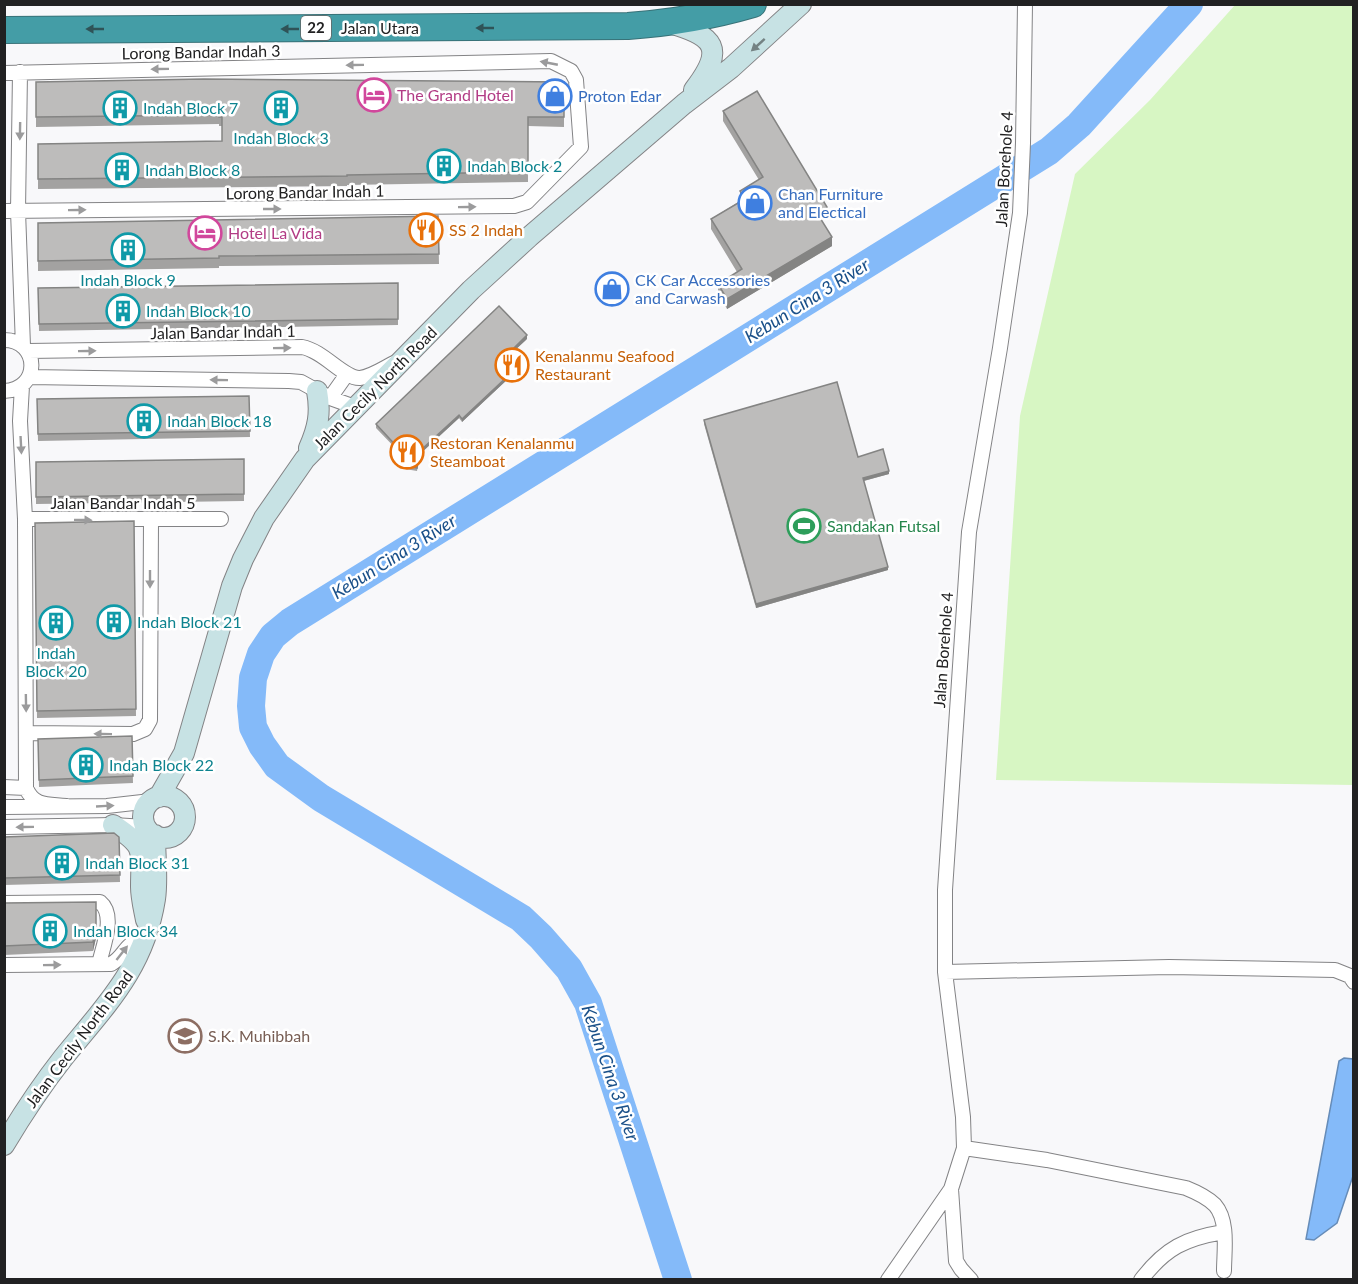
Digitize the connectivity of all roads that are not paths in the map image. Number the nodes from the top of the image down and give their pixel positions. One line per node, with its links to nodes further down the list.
1 (753, 4): 4 (highway, Jalan Utara / 22)
2 (801, 4): 8 (main road, Jalan Cecily North Road, one-way to 8)
3 (1025, 4): 36 (street, Jalan Borehole 4)
4 (667, 22): 5 (highway, Jalan Utara / 22, one-way to 5); 8 (main road, Jalan Cecily North Road)
5 (4, 30)
6 (20, 72): 7 (street, Lorong Bandar Indah 3); 9 (street, Lorong Bandar Indah 3, one-way to 6); 10 (street, one-way to 10)
7 (4, 73)
8 (684, 104): 13 (main road, Jalan Cecily North Road)
9 (581, 147): 10 (street, Lorong Bandar Indah 1, one-way to 9)
10 (11, 211): 12 (street)
11 (4, 340): 12 (street, Jalan Bandar Indah 1)
12 (26, 349): 14 (street, Jalan Bandar Indah 1, one-way to 14); 15 (street)
13 (404, 358): 14 (street); 18 (main road, Jalan Cecily North Road)
14 (347, 374): 17 (street)
15 (26, 382): 16 (street); 17 (street, one-way to 15); 20 (street, one-way to 20)
16 (4, 391)
17 (324, 395): 18 (street); 19 (main road)
18 (355, 407): 19 (main road, Jalan Cecily North Road)
19 (305, 459): 26 (main road, Jalan Cecily North Road)
20 (25, 519): 22 (street, Jalan Bandar Indah 5, one-way to 22); 23 (street, one-way to 23)
21 (221, 519): 22 (street, Jalan Bandar Indah 5)
22 (151, 520): 23 (street, one-way to 23)
23 (27, 733): 25 (street)
24 (4, 787): 25 (street)
25 (26, 788): 28 (street)
26 (163, 800): 28 (street, one-way to 26); 31 (main road, Jalan Cecily North Road); 31 (main road)
27 (4, 807): 28 (street)
28 (66, 807)
29 (113, 825): 30 (street, one-way to 30); 31 (street); 33 (main road)
30 (4, 827)
31 (158, 833): 33 (main road, Jalan Cecily North Road)
32 (4, 903): 34 (street)
33 (146, 934): 34 (street, one-way to 33); 38 (main road, Jalan Cecily North Road)
34 (99, 964): 35 (street, one-way to 34)
35 (4, 965)
36 (945, 972): 37 (street); 39 (street, Jalan Borehole 4)
37 (1353, 982)
38 (4, 1145)
39 (964, 1148): 40 (street, Jalan Borehole 4); 41 (street)
40 (951, 1189): 43 (street, Jalan Borehole 4); 44 (street)
41 (1224, 1232): 42 (street); 45 (street)
42 (1224, 1271)
43 (888, 1280)
44 (971, 1280)
45 (1141, 1280)

